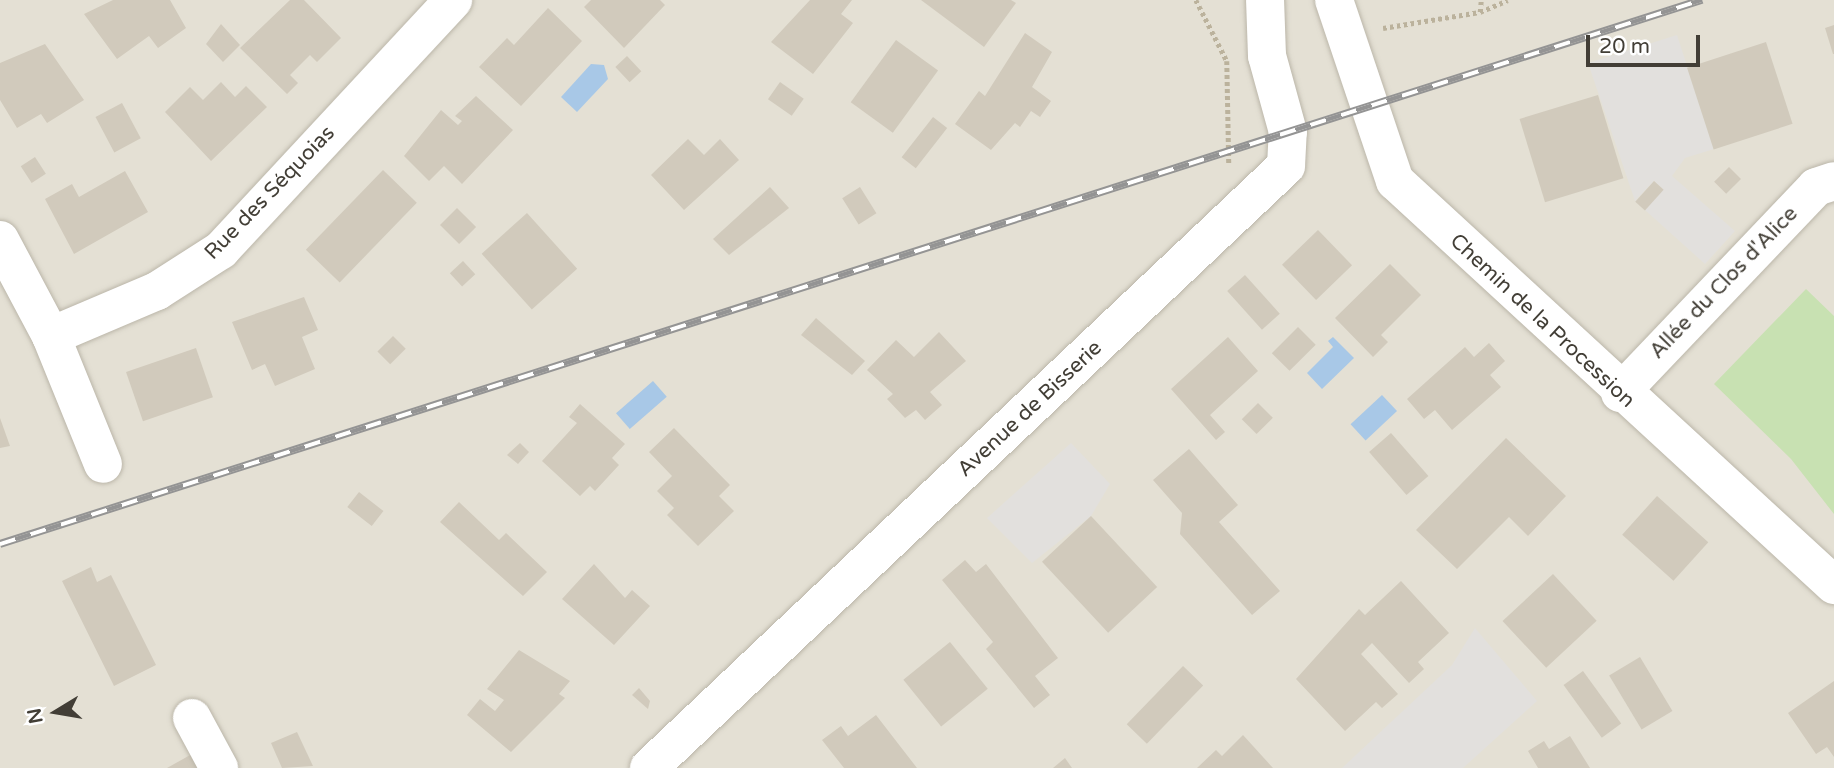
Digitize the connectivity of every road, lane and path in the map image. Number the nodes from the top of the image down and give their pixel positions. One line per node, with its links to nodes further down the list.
1 (453, 0): 11 (street, Rue des Séquoias)
2 (1196, 0): 7 (path)
3 (1265, 0): 17 (street, Avenue de Bisserie)
4 (1334, 0): 12 (street, Chemin de la Procession)
5 (1481, 0): 6 (path)
6 (1508, 0)
7 (1227, 61)
8 (1834, 181): 12 (street, Allée du Clos d'Alice)
9 (0, 240): 10 (street)
10 (14, 299): 11 (street)
11 (51, 336): 13 (street)
12 (1620, 393): 14 (street, Chemin de la Procession)
13 (103, 464)
14 (1834, 585)
15 (192, 718): 16 (street)
16 (219, 768)
17 (649, 768)

